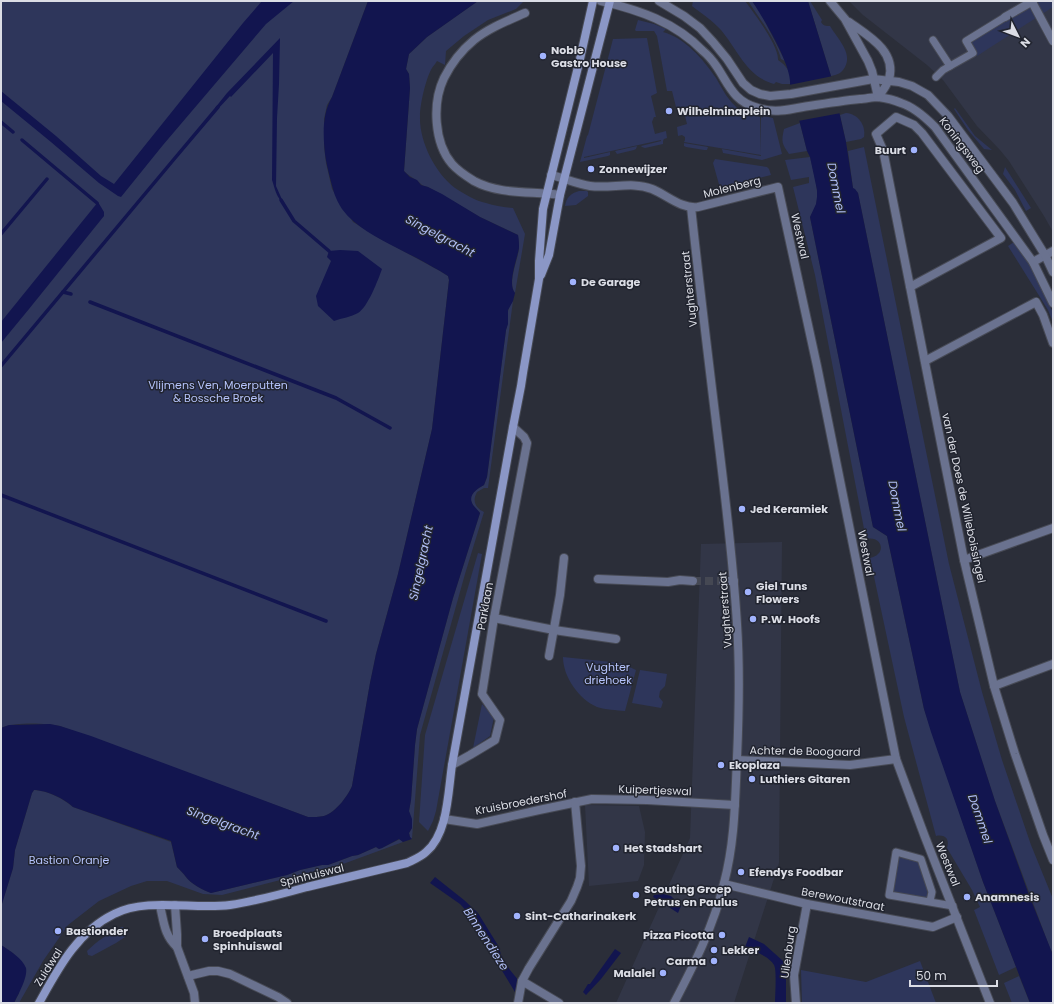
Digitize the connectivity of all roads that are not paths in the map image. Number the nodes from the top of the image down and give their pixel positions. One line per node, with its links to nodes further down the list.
1 (593, 1): 17 (main road)
2 (601, 1): 6 (street)
3 (659, 1): 14 (street, Koningsweg)
4 (830, 1): 9 (street)
5 (1033, 1): 8 (street); 11 (street)
6 (610, 2): 16 (street, Koningsweg); 18 (main road)
7 (525, 13): 20 (street)
8 (1005, 17): 12 (street)
9 (845, 19): 14 (street); 15 (street)
10 (933, 40): 12 (street)
11 (1053, 41)
12 (950, 66): 13 (street)
13 (936, 77)
14 (873, 79): 15 (street, Koningsweg); 16 (street)
15 (889, 80): 16 (street); 24 (street, Koningsweg)
16 (878, 97): 25 (street, Koningsweg)
17 (551, 175): 18 (street); 20 (main road)
18 (564, 178): 21 (main road); 22 (street)
19 (778, 187): 22 (street, Molenberg); 46 (street, Westwal)
20 (546, 193): 21 (street); 27 (main road)
21 (560, 195): 27 (main road)
22 (691, 207): 39 (street, Vughterstraat)
23 (1053, 251): 24 (street)
24 (1045, 255): 25 (street); 26 (street, Koningsweg)
25 (1033, 262): 29 (street, Koningsweg)
26 (1053, 272)
27 (539, 279): 32 (main road, Parklaan)
28 (910, 287): 28 (street, van der Does de Willeboissingel); 31 (street, van der Does de Willeboissingel)
29 (1053, 303)
30 (1053, 342): 31 (street)
31 (925, 361): 35 (street, van der Does de Willeboissingel)
32 (513, 427): 40 (street, Parklaan); 48 (main road, Parklaan)
33 (1053, 528): 35 (street)
34 (564, 558): 41 (street)
35 (964, 560): 45 (street, van der Does de Willeboissingel)
36 (598, 579): 37 (street)
37 (693, 581)
38 (723, 581): 39 (street)
39 (734, 581): 47 (street, Vughterstraat)
40 (494, 618): 41 (street); 48 (street, Parklaan)
41 (554, 630): 42 (street); 43 (street)
42 (616, 639)
43 (549, 656)
44 (1053, 664): 45 (street)
45 (994, 686): 52 (street, van der Does de Willeboissingel)
46 (896, 759): 47 (street, Achter de Boogaard); 58 (street, Westwal)
47 (737, 760): 50 (street, Vughterstraat)
48 (452, 765): 51 (main road, Parklaan)
49 (575, 802): 50 (street, Kuipertjeswal); 51 (street, Kruisbroedershof); 62 (street, Kruisbroedershof)
50 (735, 805): 53 (street, Vughterstraat)
51 (444, 819): 56 (main road, Spinhuiswal)
52 (1053, 860)
53 (724, 884): 55 (street, Berewoutstraat); 68 (street, Vughterstraat)
54 (930, 901): 54 (street); 58 (street)
55 (807, 904): 59 (street, Berewoutstraat); 69 (street, Uilenburg)
56 (175, 905): 57 (main road, Spinhuiswal); 60 (street)
57 (160, 906): 60 (street); 63 (main road, Zuidwal)
58 (953, 906): 59 (street, Westwal)
59 (957, 917): 70 (street, Westwal)
60 (177, 947): 61 (street)
61 (188, 976): 64 (street); 65 (street)
62 (522, 981): 66 (street, Kruisbroedershof); 67 (street)
63 (39, 1003)
64 (195, 1003)
65 (287, 1003)
66 (518, 1003)
67 (559, 1003)
68 (674, 1003)
69 (796, 1003)
70 (990, 1003)

